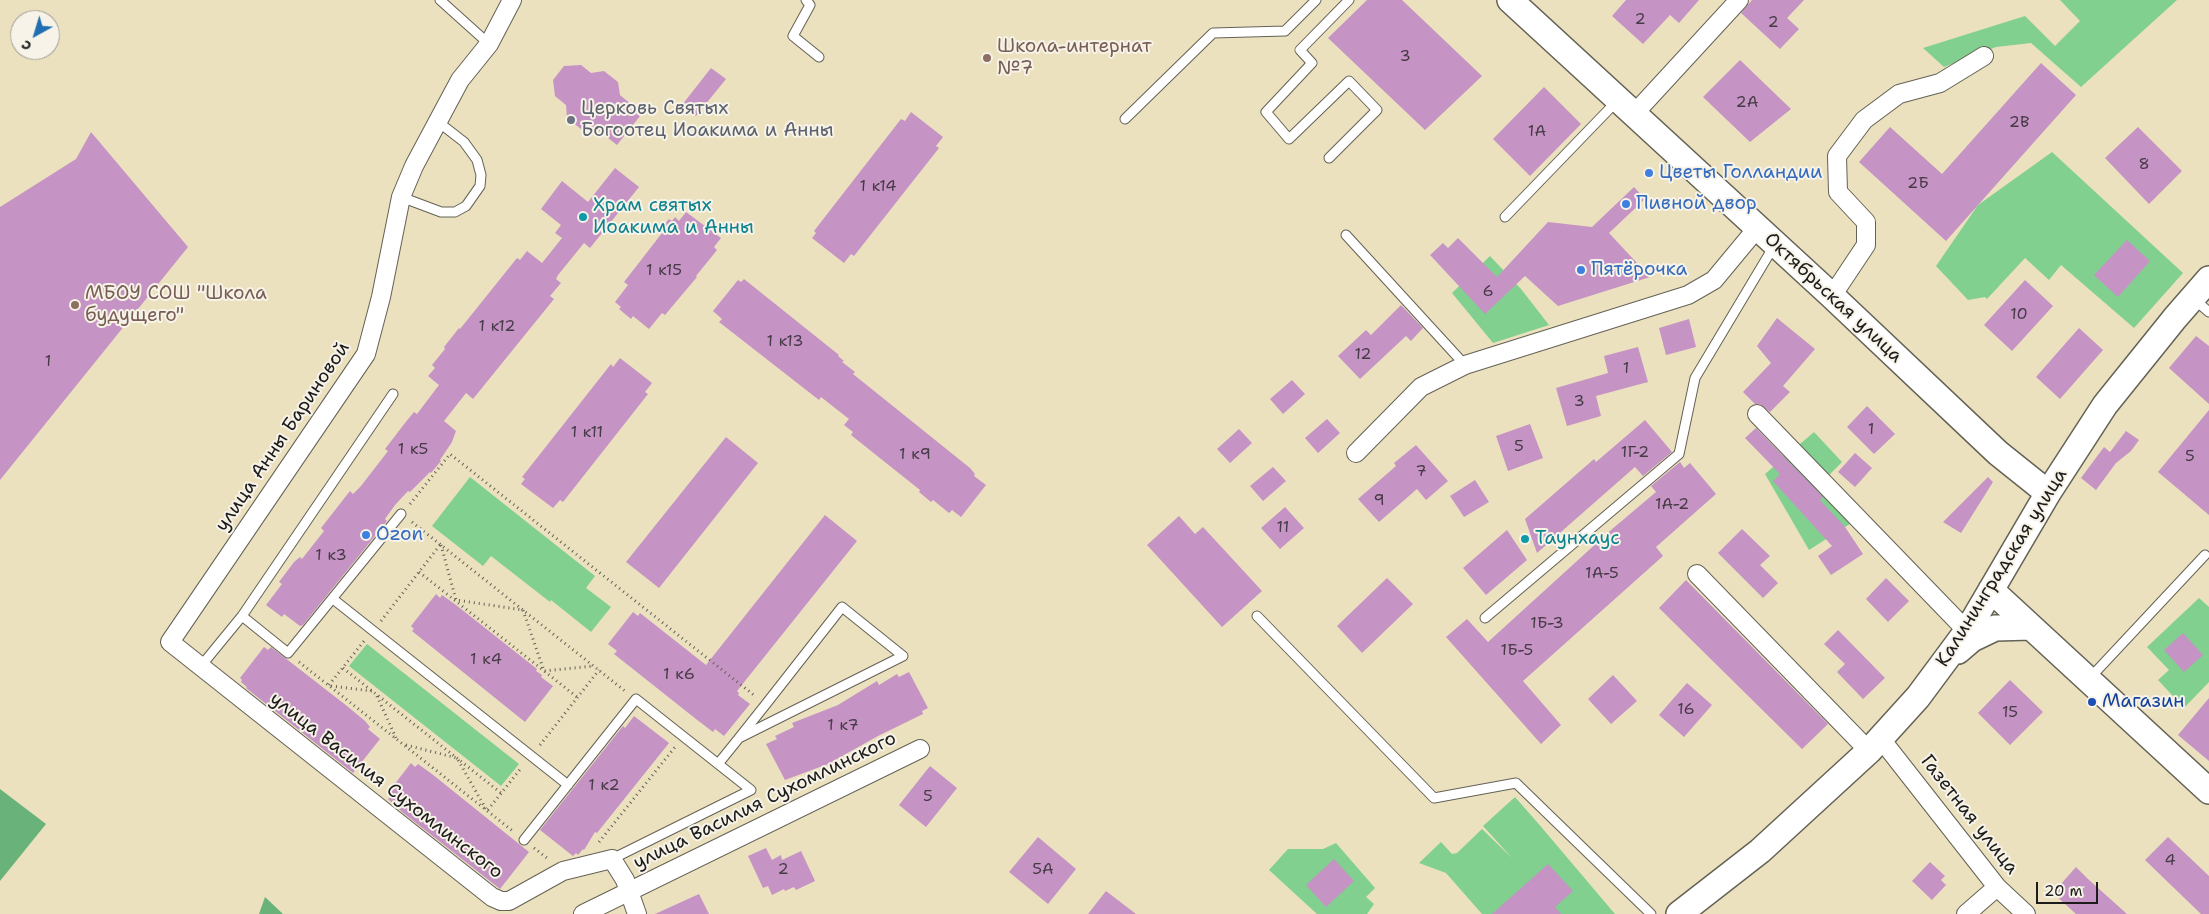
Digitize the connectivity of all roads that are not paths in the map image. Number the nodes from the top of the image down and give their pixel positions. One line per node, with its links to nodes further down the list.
1 (440, 0): 8 (lane)
2 (512, 0): 8 (street, улица Анны Бариновой)
3 (806, 0): 10 (lane)
4 (1316, 0): 12 (lane)
5 (1349, 0): 14 (lane)
6 (1510, 0): 11 (street, Октябрьская улица)
7 (1738, 0): 11 (street)
8 (489, 44): 13 (street, улица Анны Бариновой)
9 (1984, 56): 20 (street)
10 (819, 57)
11 (1626, 106): 16 (lane); 18 (street, Октябрьская улица)
12 (1124, 118)
13 (437, 121): 15 (street, улица Анны Бариновой); 15 (lane)
14 (1329, 158)
15 (401, 197): 37 (street, улица Анны Бариновой)
16 (1505, 217)
17 (1346, 235): 22 (lane)
18 (1767, 235): 20 (street, Октябрьская улица); 22 (street); 34 (lane)
19 (2209, 280): 21 (street, Калининградская улица)
20 (1832, 296): 26 (street, Октябрьская улица)
21 (2201, 305): 26 (street, Калининградская улица)
22 (1465, 365): 25 (street)
23 (393, 394): 32 (lane)
24 (1757, 414): 36 (street)
25 (1356, 453)
26 (2048, 493): 30 (street, Калининградская улица)
27 (402, 514): 31 (lane)
28 (2205, 555): 40 (lane)
29 (1696, 574): 42 (street, Газетная улица)
30 (1991, 590): 35 (street); 36 (street, Калининградская улица)
31 (333, 599): 32 (lane); 45 (lane)
32 (242, 616): 39 (lane)
33 (1257, 616): 53 (lane)
34 (1485, 618)
35 (2031, 627): 38 (street); 40 (street)
36 (1967, 631): 38 (street, Калининградская улица)
37 (170, 642): 39 (street, улица Василия Сухомлинского)
38 (1946, 660): 42 (street, Калининградская улица)
39 (201, 666): 48 (street, улица Василия Сухомлинского)
40 (2089, 680): 46 (street)
41 (739, 738): 41 (lane); 44 (lane)
42 (1875, 745): 49 (street, Газетная улица); 54 (street, Калининградская улица)
43 (920, 749): 50 (street, улица Василия Сухомлинского)
44 (718, 764): 45 (lane); 48 (lane)
45 (568, 785): 47 (lane)
46 (2209, 791)
47 (524, 840)
48 (612, 859): 50 (street, улица Василия Сухомлинского)
49 (1997, 887): 55 (street); 56 (street, Газетная улица)
50 (628, 892): 51 (street, улица Василия Сухомлинского); 52 (street)
51 (583, 914)
52 (637, 914)
53 (1651, 914)
54 (1680, 914)
55 (1966, 914)
56 (2026, 914)

